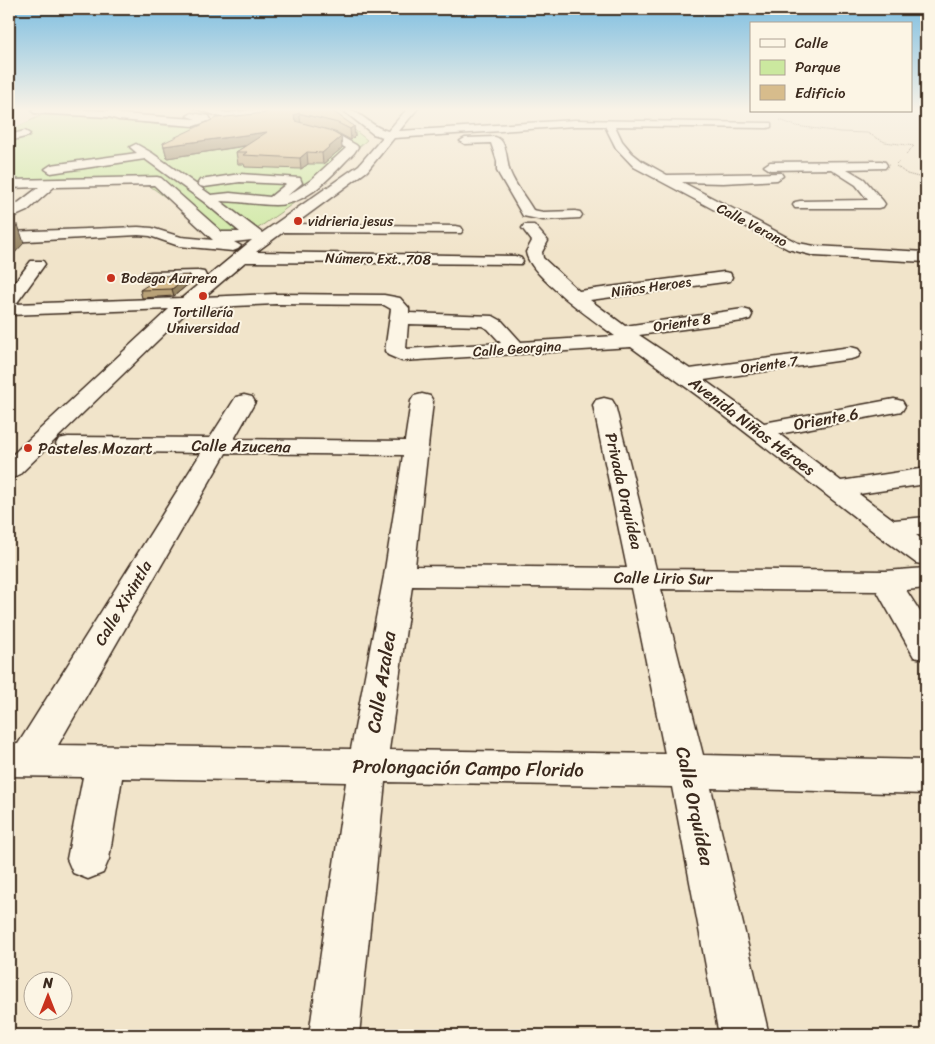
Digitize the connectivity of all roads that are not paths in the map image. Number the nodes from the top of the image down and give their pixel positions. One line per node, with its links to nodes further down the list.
1 (154, 157): 6 (street)
2 (343, 157): 14 (street)
3 (372, 157): 19 (street)
4 (501, 157): 17 (street)
5 (628, 157): 10 (street, Calle Verano)
6 (160, 160): 6 (street); 9 (street); 13 (street)
7 (881, 165): 8 (street)
8 (834, 166): 10 (street); 15 (street)
9 (91, 178)
10 (662, 178): 26 (street, Calle Verano)
11 (9, 184): 12 (street)
12 (49, 184): 16 (street); 25 (street)
13 (200, 192): 14 (street); 14 (street); 25 (street)
14 (274, 200)
15 (800, 205)
16 (9, 215)
17 (575, 215)
18 (186, 228): 24 (street)
19 (279, 228): 21 (street); 25 (street)
20 (529, 228): 31 (street, Avenida Niños Héroes)
21 (456, 230)
22 (12, 235): 23 (street)
23 (52, 235): 24 (street); 32 (street)
24 (207, 243): 25 (street)
25 (252, 245): 27 (street, Número Ext. 708); 28 (street)
26 (926, 257)
27 (515, 261)
28 (219, 275): 29 (street); 33 (street)
29 (151, 277)
30 (724, 277): 31 (street, Niños Heroes)
31 (577, 297): 37 (street, Avenida Niños Héroes)
32 (9, 302)
33 (186, 303): 34 (street); 36 (street); 49 (street)
34 (9, 310)
35 (743, 315): 37 (street, Oriente 8)
36 (400, 318): 38 (street); 38 (street, Calle Georgina)
37 (628, 336): 38 (street, Calle Georgina); 40 (street, Avenida Niños Héroes)
38 (517, 349)
39 (851, 353): 40 (street, Oriente 7)
40 (686, 376): 45 (street, Avenida Niños Héroes)
41 (422, 400): 48 (street, Calle Azalea)
42 (244, 402): 47 (street, Calle Xixintla)
43 (604, 405): 56 (street, Privada Orquídea)
44 (894, 406): 45 (street, Oriente 6)
45 (759, 431): 51 (street, Avenida Niños Héroes)
46 (68, 444): 47 (street, Calle Azucena)
47 (218, 446): 48 (street, Calle Azucena); 60 (street, Calle Xixintla)
48 (414, 448): 55 (street, Calle Azalea)
49 (9, 472)
50 (926, 476): 51 (street)
51 (836, 490): 53 (street, Avenida Niños Héroes)
52 (926, 526): 53 (street)
53 (888, 530): 54 (street, Avenida Niños Héroes)
54 (926, 556)
55 (399, 576): 56 (street, Calle Lirio Sur); 62 (street, Calle Azalea)
56 (644, 578): 58 (street, Calle Lirio Sur); 63 (street, Calle Orquídea)
57 (926, 578): 58 (street, Calle Lirio Sur)
58 (886, 581): 59 (street)
59 (926, 648)
60 (19, 760): 61 (street, Prolongación Campo Florido)
61 (105, 762): 62 (street, Prolongación Campo Florido); 65 (street)
62 (367, 767): 63 (street, Prolongación Campo Florido); 66 (street, Calle Azalea)
63 (688, 771): 64 (street, Prolongación Campo Florido); 67 (street, Calle Orquídea)
64 (926, 777)
65 (88, 859)
66 (334, 1035)
67 (744, 1035)

